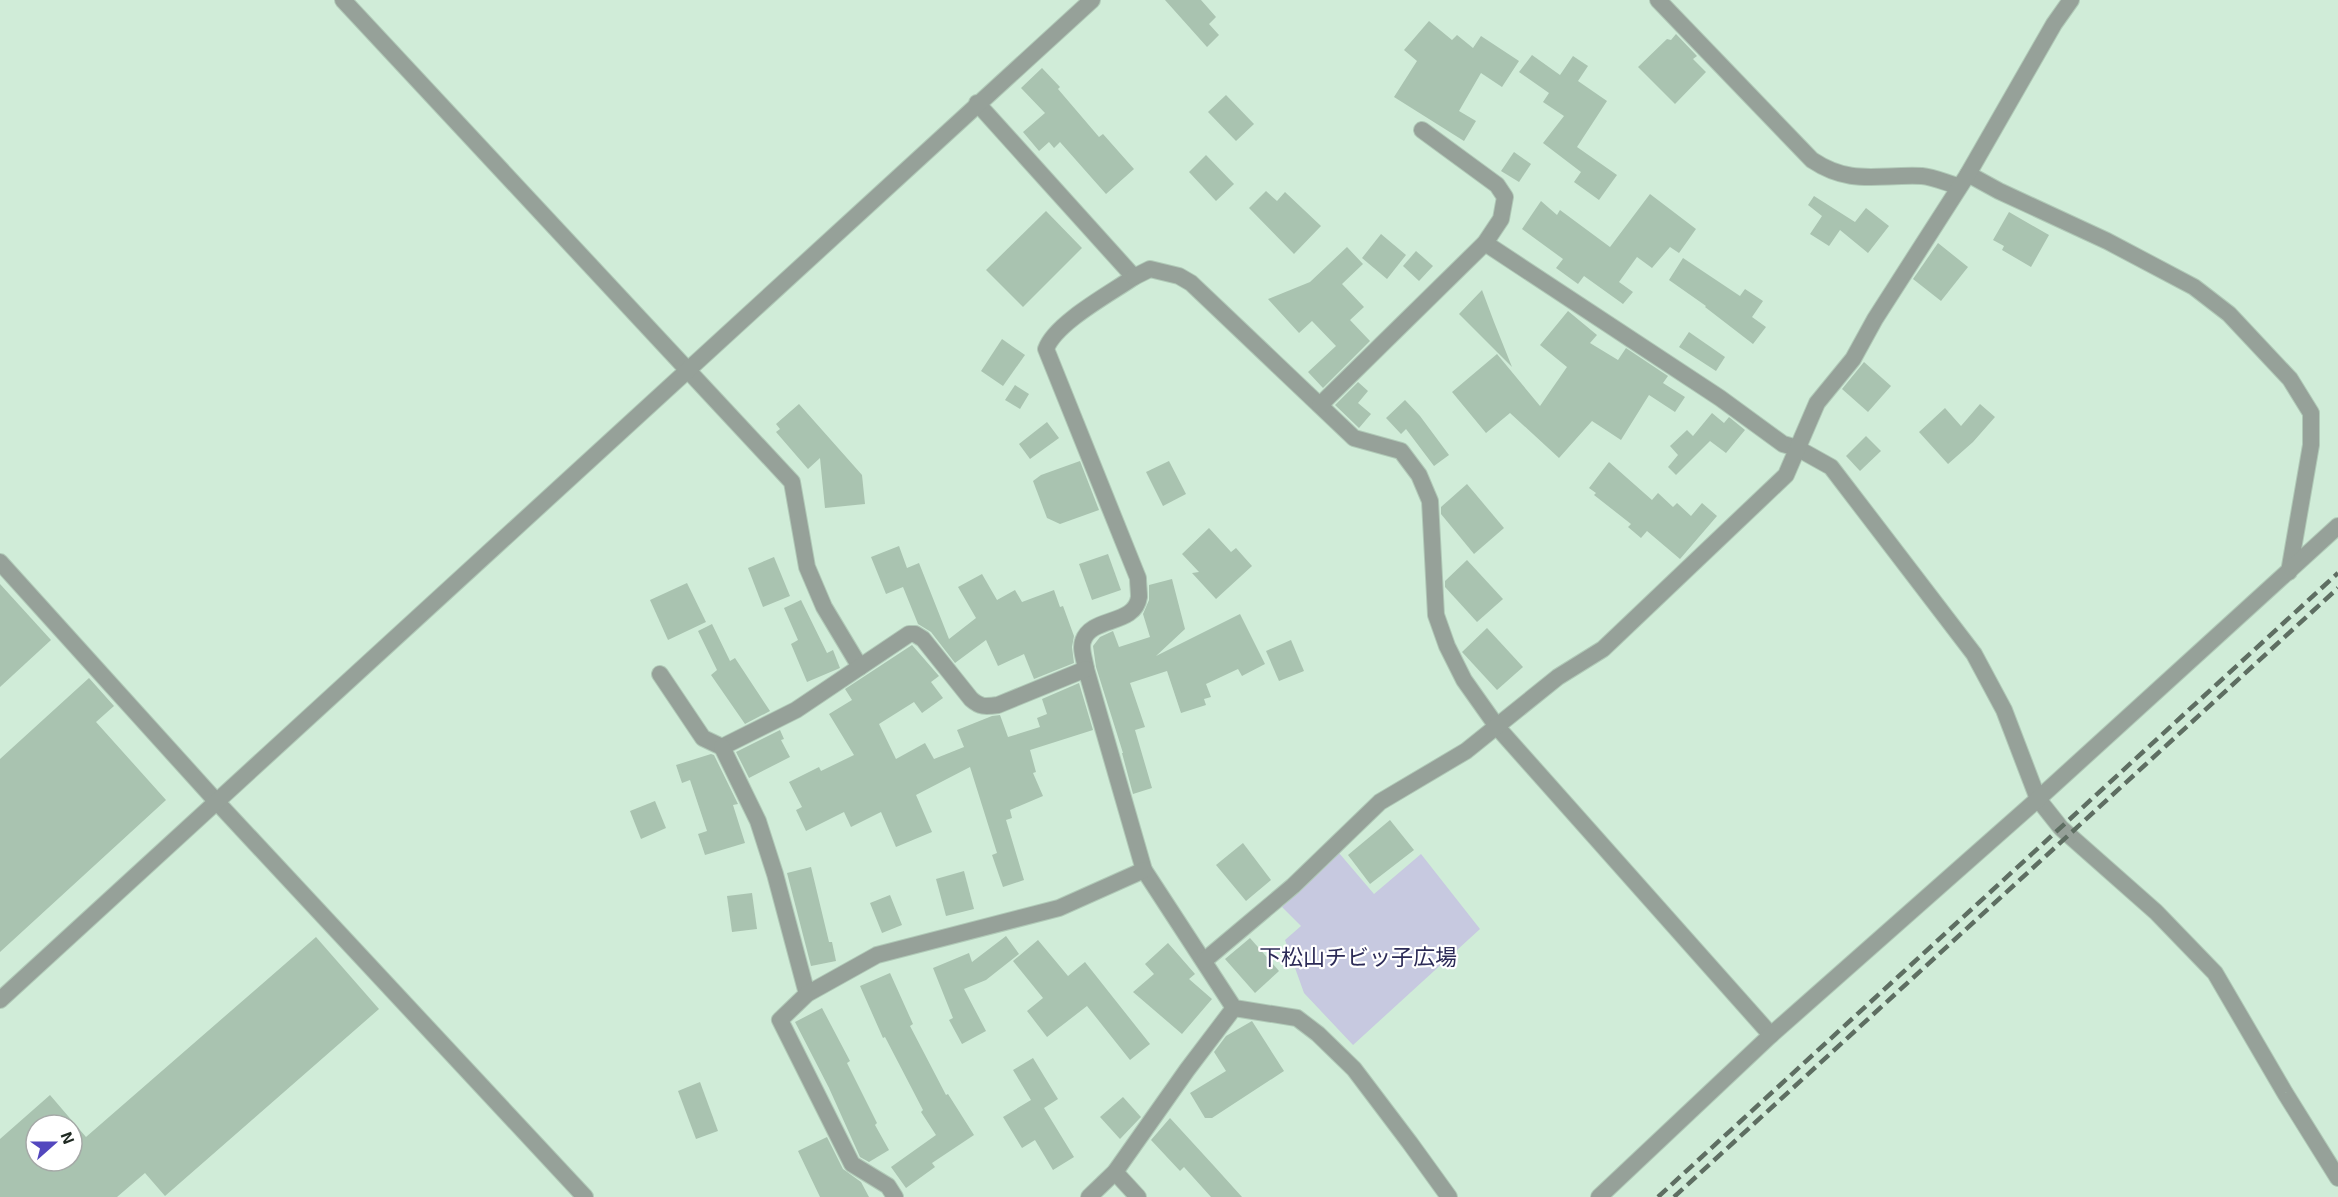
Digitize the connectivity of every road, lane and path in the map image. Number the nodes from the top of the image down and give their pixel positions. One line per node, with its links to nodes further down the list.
1 (343, 0): 10 (street)
2 (1092, 0): 5 (street)
3 (1658, 0): 7 (street)
4 (2071, 0): 7 (street)
5 (977, 103): 9 (street); 10 (street)
6 (1422, 130): 8 (street)
7 (1963, 180): 12 (street); 15 (street)
8 (1485, 243): 11 (street); 12 (street)
9 (1134, 277): 11 (street); 17 (street)
10 (687, 369): 16 (street); 22 (street)
11 (1320, 405): 19 (street)
12 (1797, 448): 19 (street); 21 (street)
13 (2338, 526): 15 (street)
14 (0, 562): 22 (street)
15 (2289, 572): 21 (street)
16 (860, 667): 17 (street); 20 (street)
17 (1086, 669): 23 (street)
18 (660, 674): 20 (street)
19 (1498, 728): 24 (street); 28 (street)
20 (722, 747): 25 (street)
21 (2038, 799): 28 (street); 30 (street)
22 (216, 801): 26 (street); 31 (street)
23 (1144, 870): 24 (street); 25 (street)
24 (1204, 960): 27 (street)
25 (807, 994): 32 (street)
26 (0, 1000)
27 (1234, 1008): 29 (street); 35 (street)
28 (1771, 1035): 36 (street)
29 (1115, 1172): 33 (street); 34 (street)
30 (2338, 1178)
31 (585, 1197)
32 (895, 1197)
33 (1089, 1197)
34 (1138, 1197)
35 (1449, 1197)
36 (1599, 1197)

